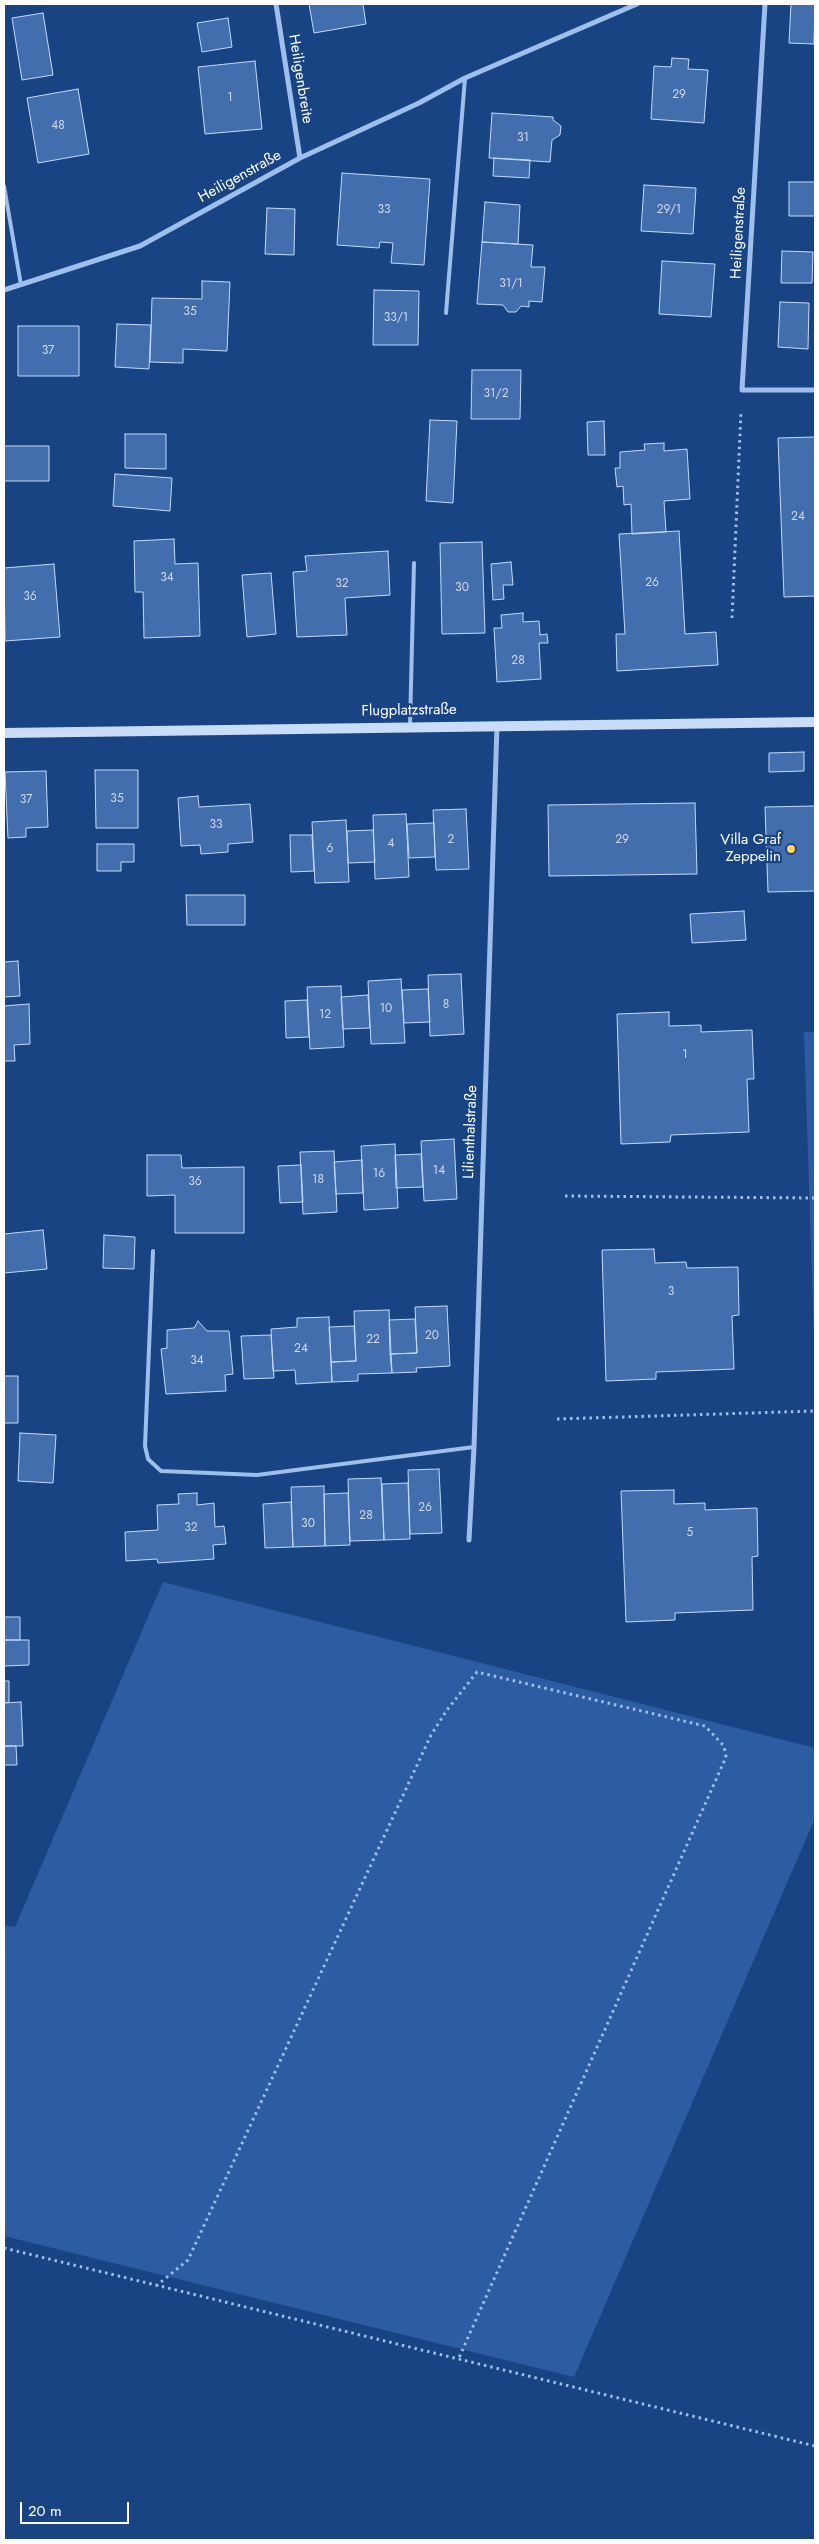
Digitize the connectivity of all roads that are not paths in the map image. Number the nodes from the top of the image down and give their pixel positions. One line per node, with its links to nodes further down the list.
1 (276, 4): 5 (street, Heiligenbreite)
2 (637, 4): 4 (street, Heiligenstraße)
3 (765, 4): 10 (street, Heiligenstraße)
4 (465, 78): 5 (street, Heiligenstraße); 9 (lane)
5 (300, 158): 7 (street, Heiligenstraße)
6 (4, 186): 7 (lane)
7 (21, 285): 8 (street, Heiligenstraße)
8 (4, 290)
9 (446, 314)
10 (815, 390)
11 (414, 563): 14 (lane)
12 (815, 722): 13 (street, Flugplatzstraße)
13 (497, 724): 14 (street, Flugplatzstraße); 17 (street, Lilienthalstraße)
14 (410, 726): 15 (street, Flugplatzstraße)
15 (4, 733)
16 (153, 1251): 17 (lane)
17 (474, 1448): 18 (street, Lilienthalstraße)
18 (469, 1540)

